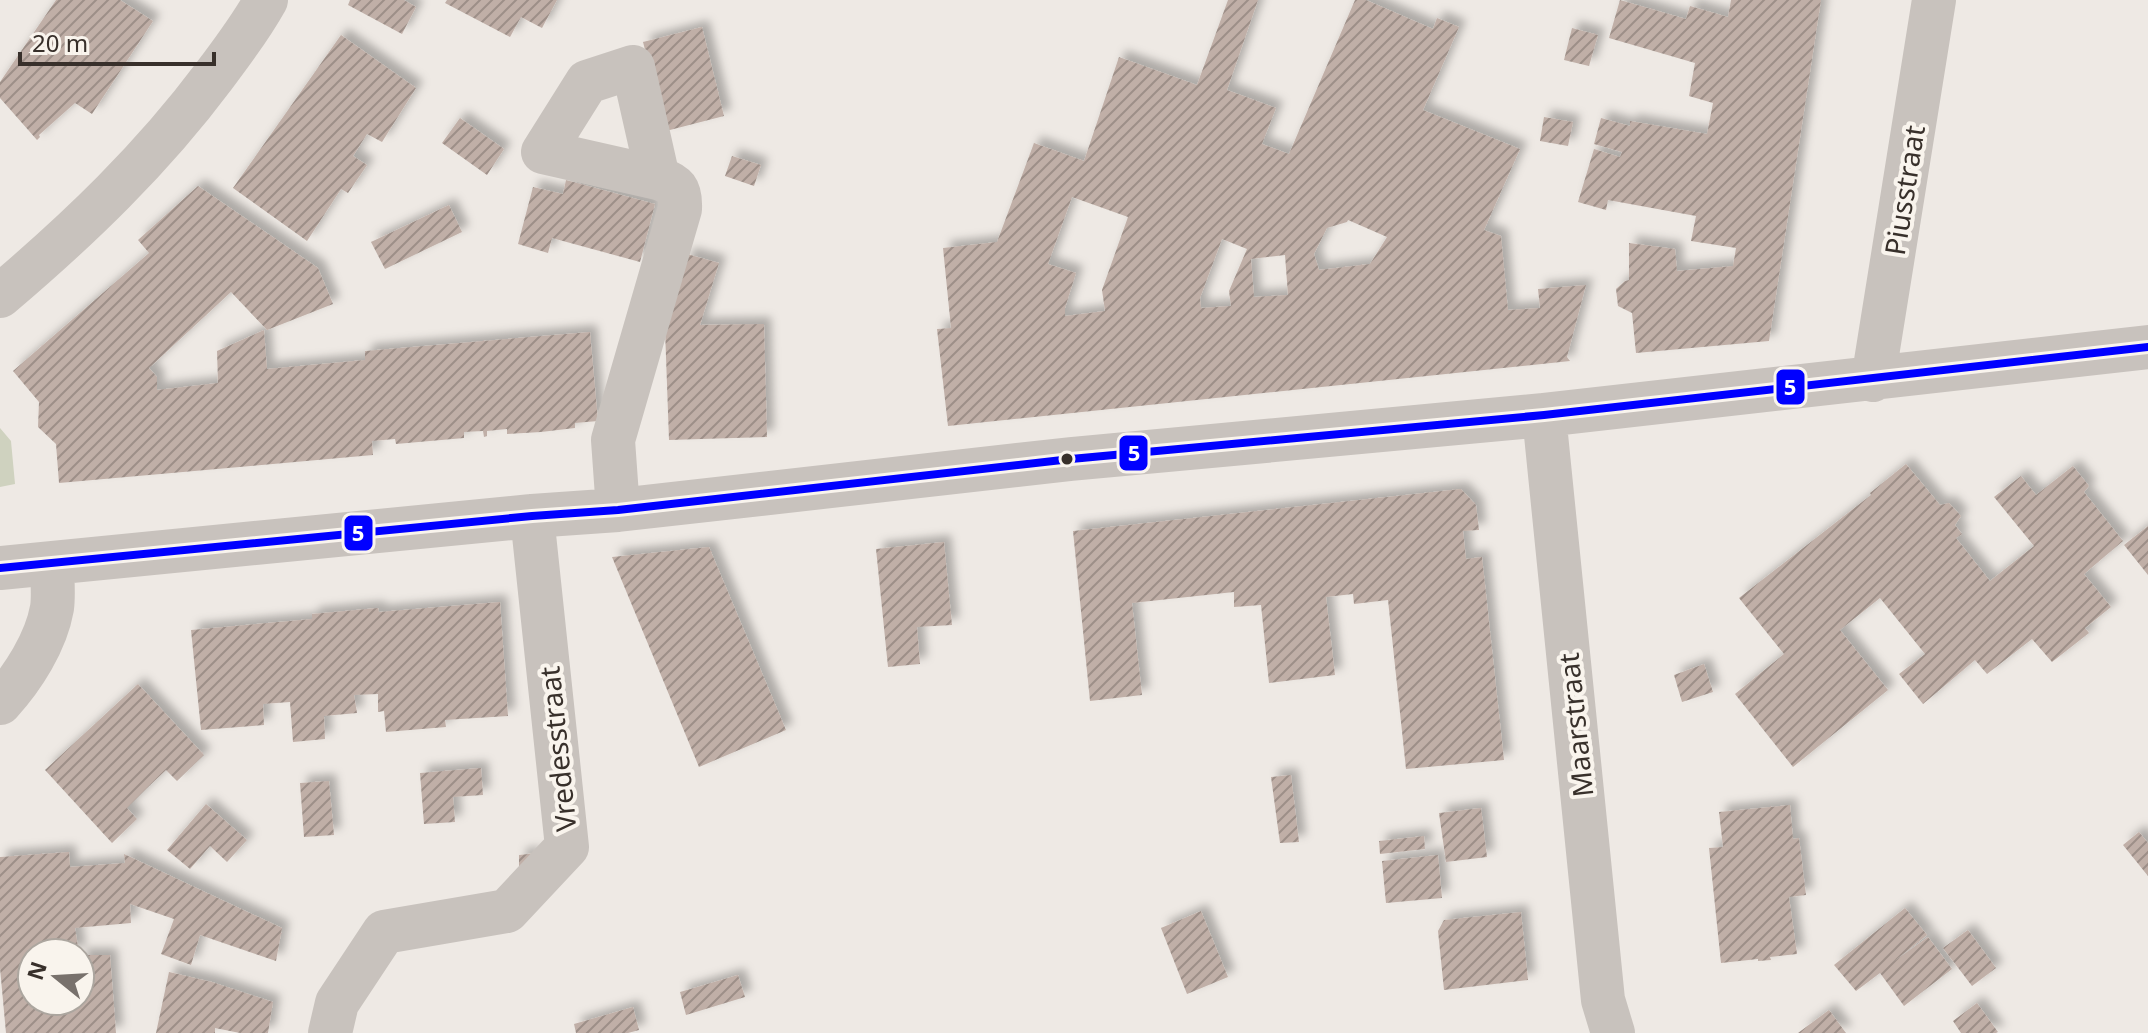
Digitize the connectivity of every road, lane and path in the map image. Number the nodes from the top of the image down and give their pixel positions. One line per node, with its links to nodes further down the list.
1 (266, 0): 4 (street)
2 (1934, 0): 6 (street, Piusstraat)
3 (658, 178): 8 (street)
4 (0, 296)
5 (2148, 347): 6 (street)
6 (1873, 380): 7 (street)
7 (1544, 415): 8 (street); 14 (street, Maarstraat)
8 (618, 510): 9 (street)
9 (532, 516): 10 (street); 13 (street, Vredesstraat)
10 (52, 563): 11 (street); 12 (street)
11 (0, 568)
12 (0, 703)
13 (330, 1033)
14 (1613, 1033)

